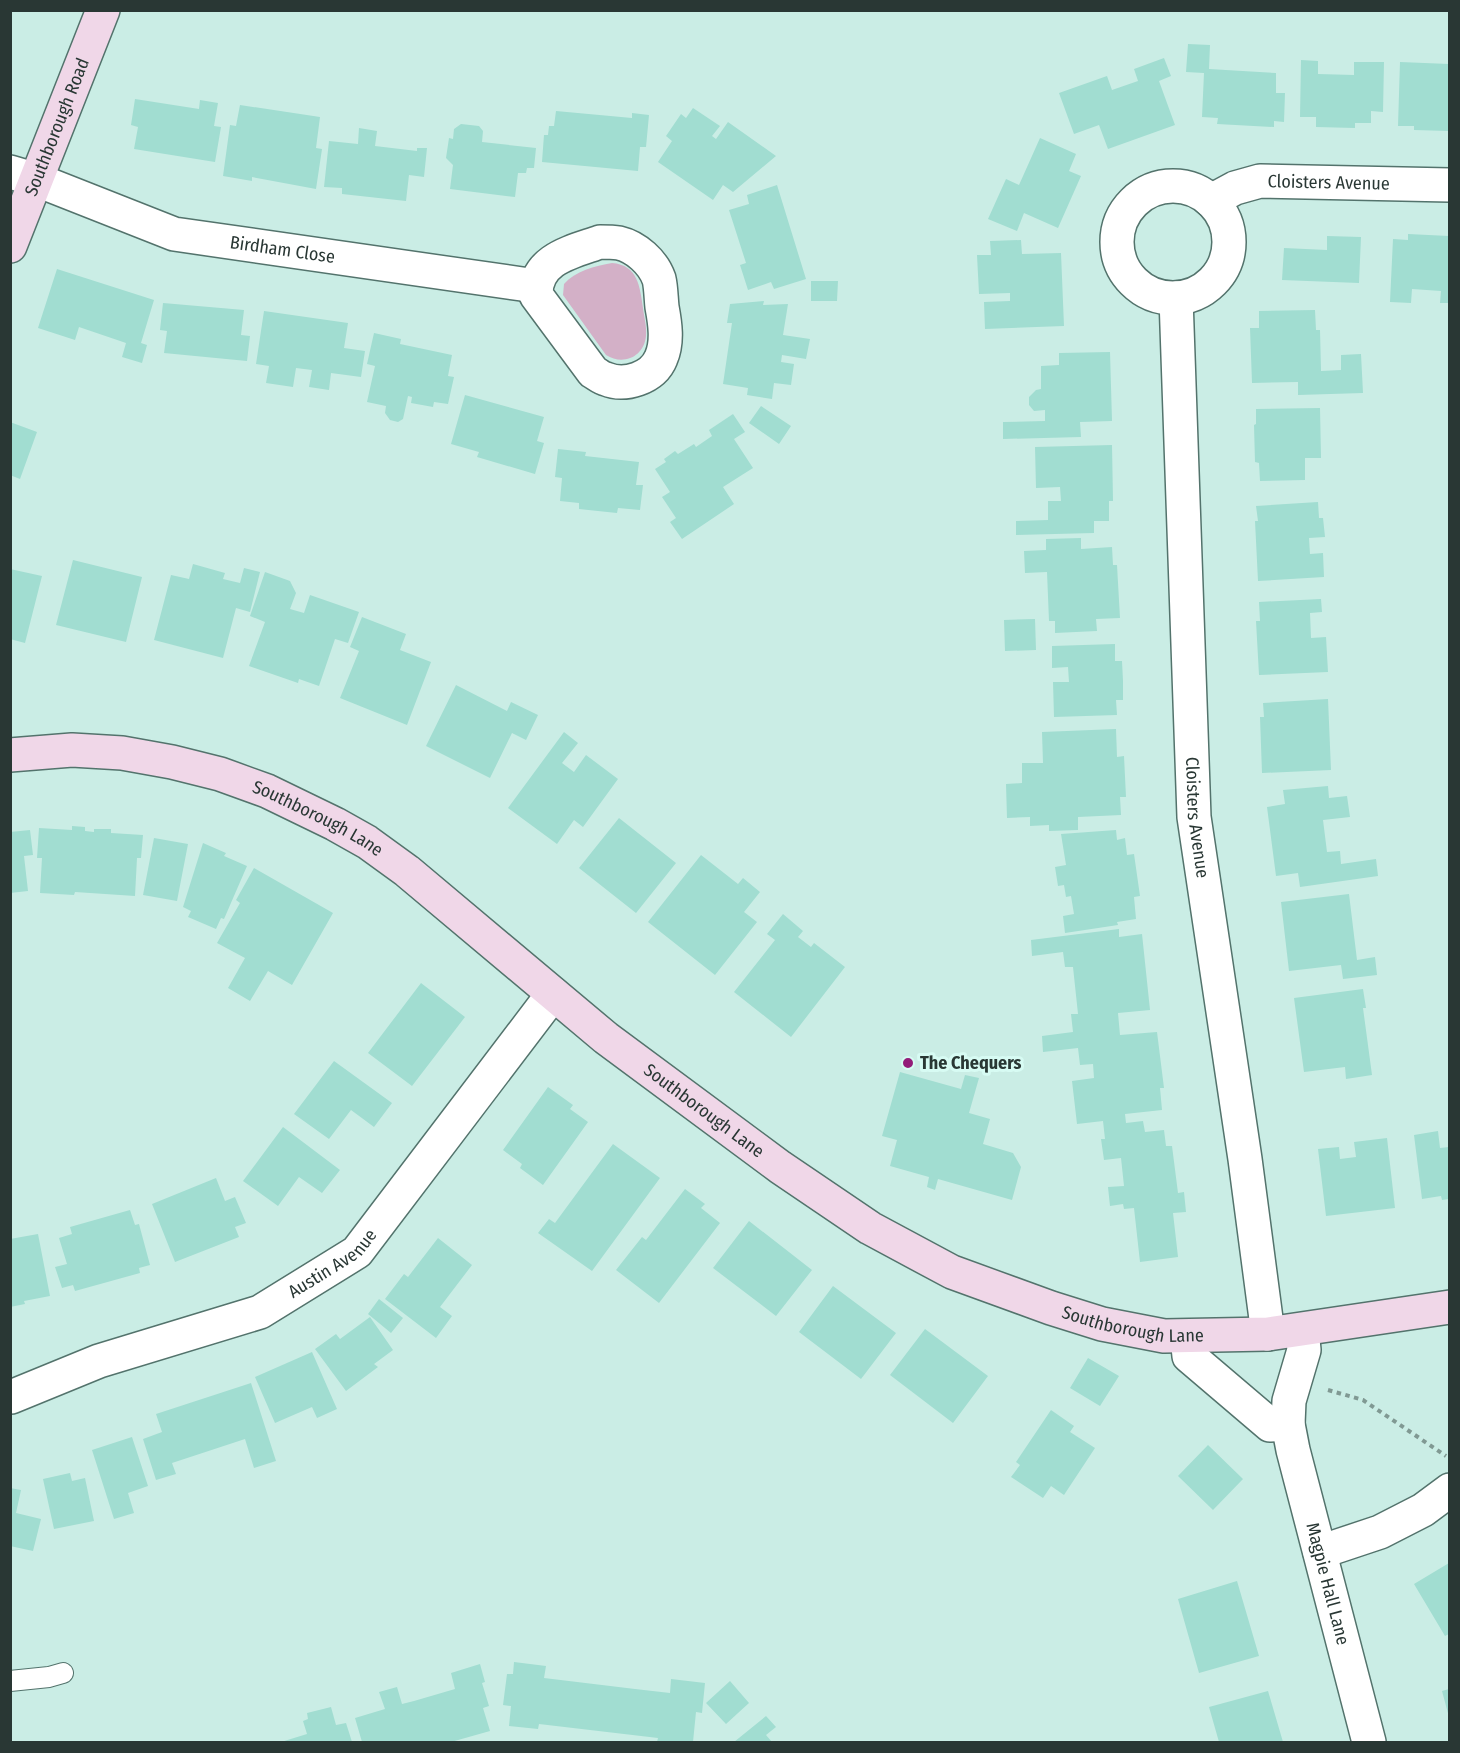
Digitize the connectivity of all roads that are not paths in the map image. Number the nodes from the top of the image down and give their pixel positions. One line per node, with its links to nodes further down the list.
1 (103, 10): 2 (street, Southborough Road)
2 (24, 176): 5 (street, Southborough Road); 6 (street, Birdham Close)
3 (1449, 185): 4 (street, Cloisters Avenue)
4 (1211, 201): 7 (street); 7 (street)
5 (10, 246)
6 (536, 286): 6 (street)
7 (1176, 298): 12 (street, Cloisters Avenue)
8 (10, 755): 9 (street, Southborough Lane)
9 (553, 994): 13 (street, Southborough Lane); 14 (street, Austin Avenue)
10 (1449, 1307): 11 (street, Southborough Lane)
11 (1302, 1330): 12 (street, Southborough Lane); 15 (street, Magpie Hall Lane)
12 (1268, 1334): 13 (street, Southborough Lane)
13 (1187, 1336): 15 (street)
14 (11, 1397)
15 (1288, 1424): 17 (street, Magpie Hall Lane)
16 (1449, 1490): 17 (street)
17 (1320, 1552): 20 (street, Magpie Hall Lane)
18 (63, 1673): 19 (lane)
19 (10, 1681)
20 (1369, 1743)

